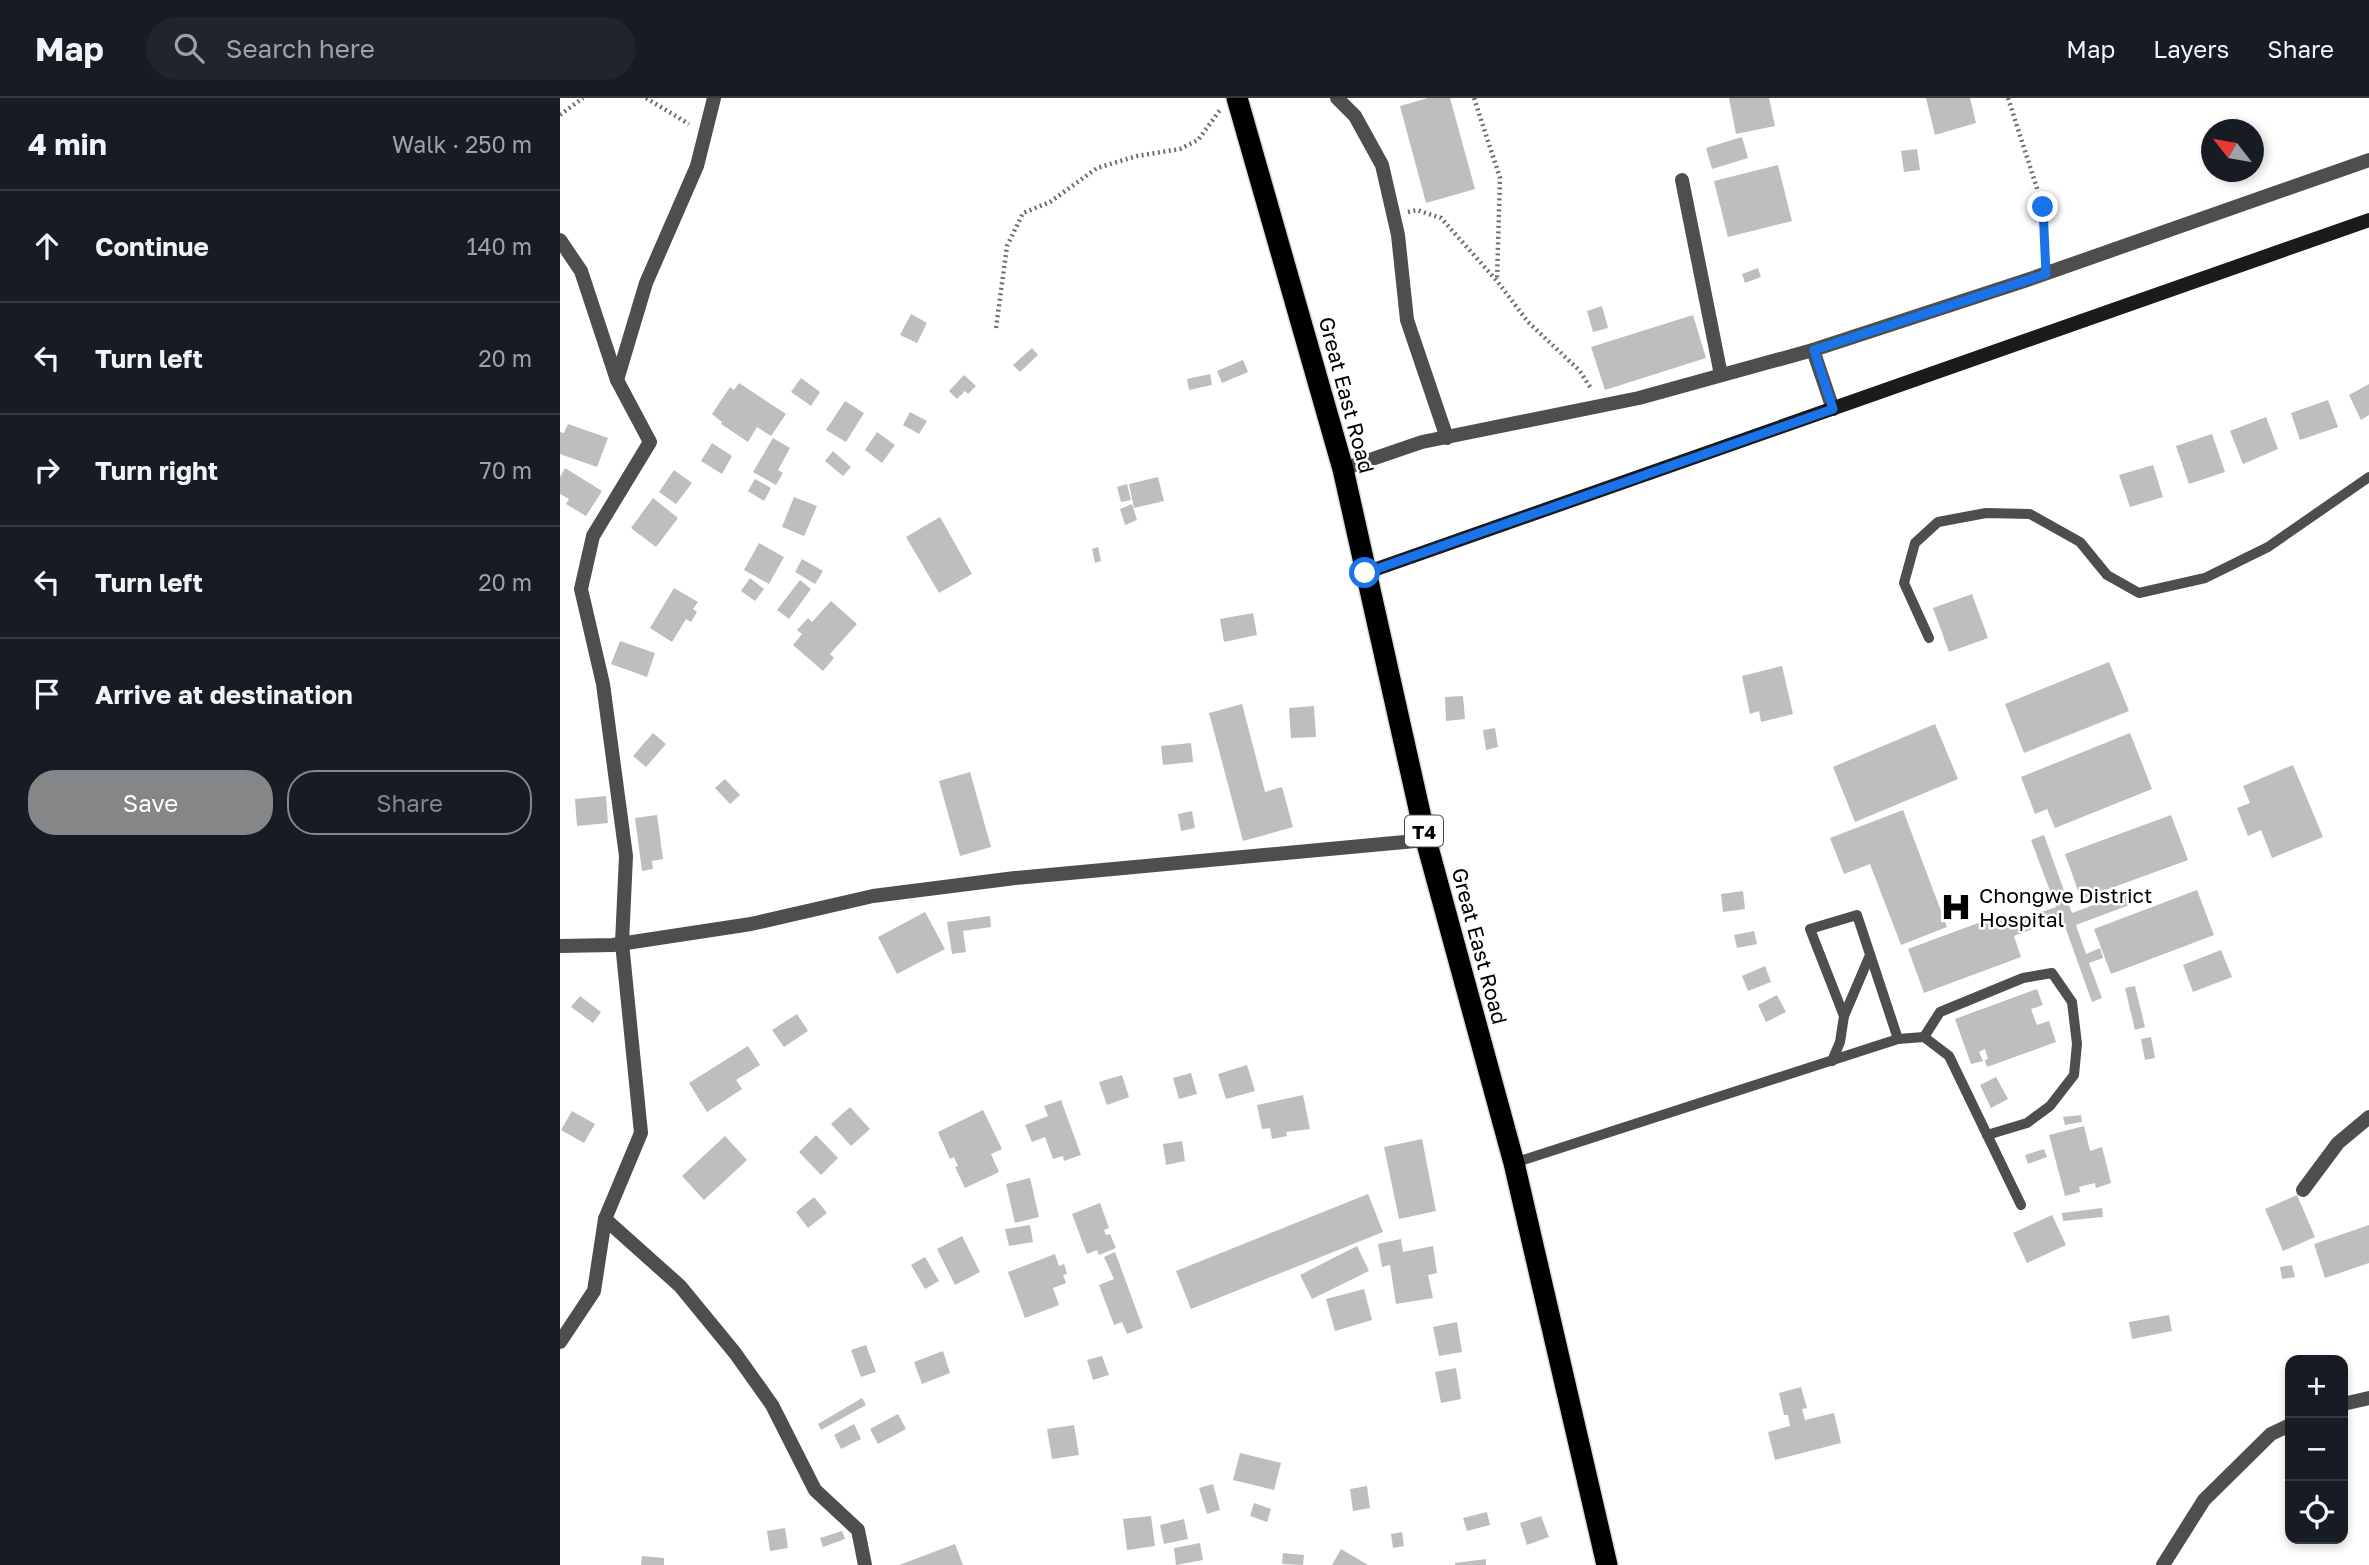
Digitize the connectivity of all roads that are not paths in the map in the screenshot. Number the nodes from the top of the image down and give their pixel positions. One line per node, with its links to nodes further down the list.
1 (713, 98): 10 (street)
2 (1337, 98): 12 (street)
3 (1231, 101): 13 (highway, Great East Road / T4)
4 (2369, 160): 8 (street)
5 (1682, 180): 9 (street)
6 (2369, 220): 11 (main road)
7 (560, 240): 10 (street)
8 (1814, 350): 9 (street); 11 (street)
9 (1721, 375): 12 (street)
10 (617, 380): 18 (street)
11 (1833, 409): 15 (main road)
12 (1447, 438): 13 (street)
13 (1343, 469): 15 (highway, Great East Road / T4)
14 (2369, 477): 16 (lane)
15 (1365, 573): 17 (highway, Great East Road / T4)
16 (1929, 638)
17 (1426, 840): 18 (street); 27 (highway, Great East Road / T4)
18 (622, 943): 19 (street); 30 (street)
19 (560, 946)
20 (1870, 955): 21 (lane); 21 (lane); 23 (lane)
21 (1844, 1016): 24 (lane)
22 (1924, 1037): 23 (lane); 26 (lane); 26 (lane)
23 (1898, 1039): 24 (lane)
24 (1832, 1062): 27 (lane)
25 (2369, 1117): 28 (street)
26 (1987, 1135): 29 (lane)
27 (1514, 1163): 36 (highway, Great East Road / T4)
28 (2303, 1190)
29 (2021, 1205)
30 (605, 1219): 31 (street); 35 (street)
31 (560, 1342)
32 (2369, 1398): 33 (street)
33 (2348, 1403)
34 (2285, 1427): 37 (street)
35 (865, 1565)
36 (1607, 1565)
37 (2163, 1565)

